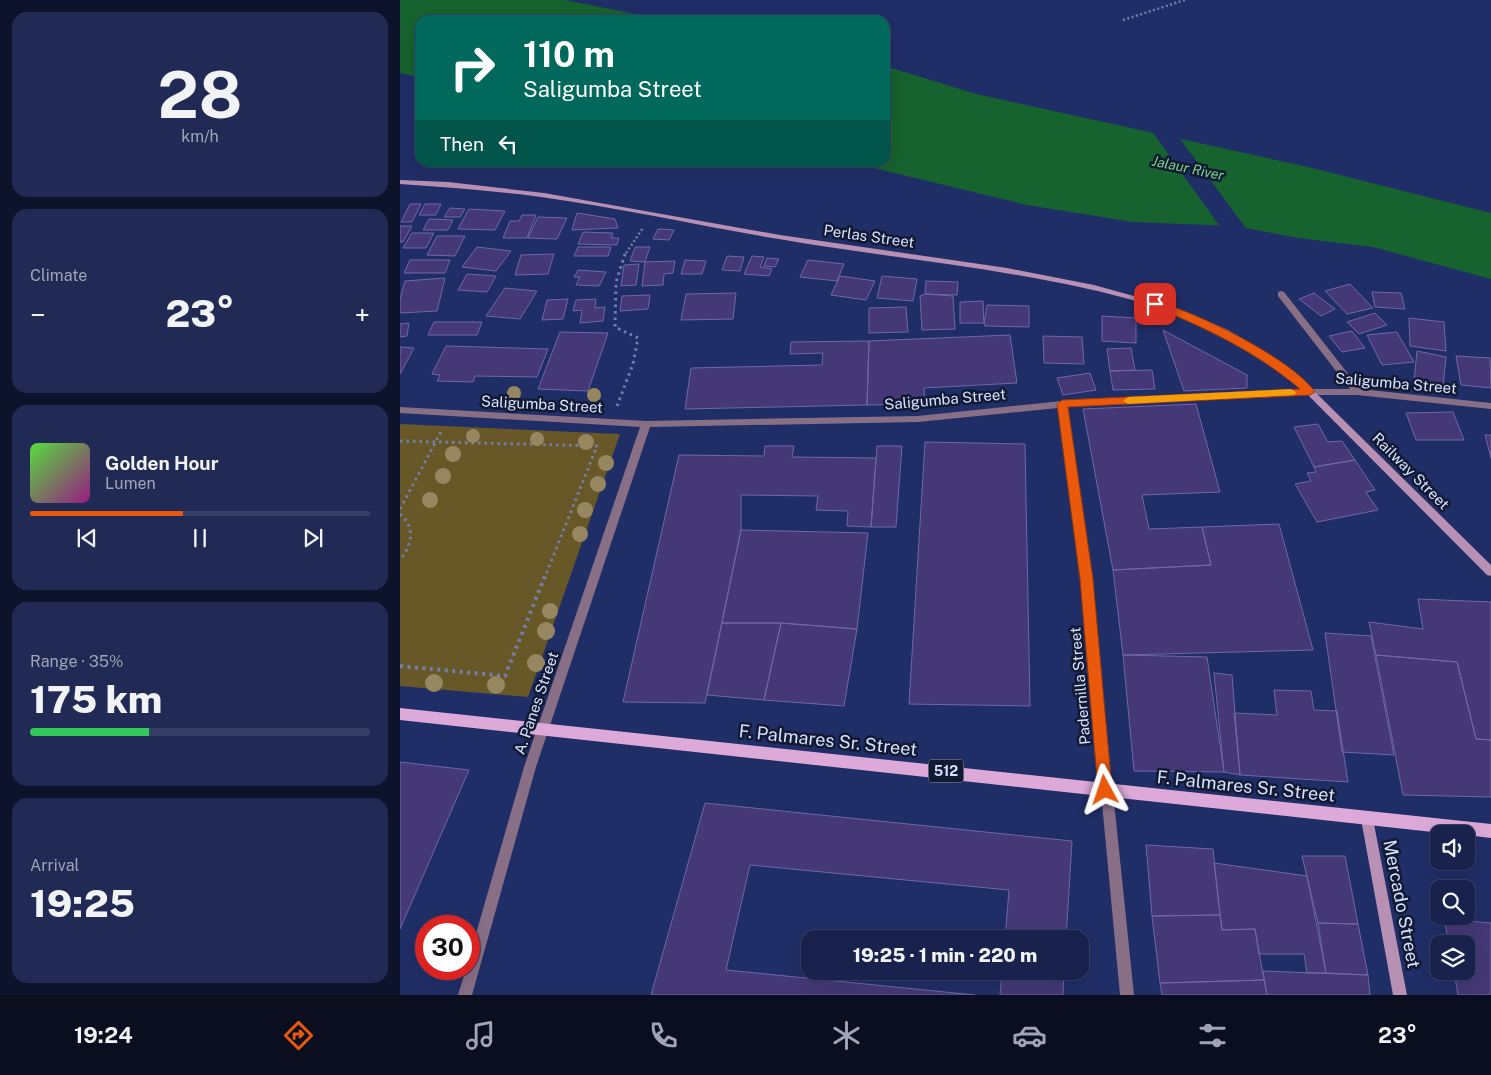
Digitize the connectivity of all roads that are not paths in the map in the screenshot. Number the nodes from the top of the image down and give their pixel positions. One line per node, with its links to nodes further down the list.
1 (400, 182): 3 (street, Perlas Street)
2 (1281, 294): 4 (street)
3 (1310, 392): 4 (street, Saligumba Street); 5 (street, Saligumba Street); 9 (street, Railway Street)
4 (1357, 392): 6 (street, Saligumba Street)
5 (1062, 404): 8 (street, Saligumba Street); 12 (street, Padernilla Street)
6 (1491, 406)
7 (400, 410): 8 (street, Saligumba Street)
8 (646, 424): 11 (street, A. Panes Street)
9 (1491, 572)
10 (400, 714): 11 (main road, F. Palmares Sr. Street / 512)
11 (543, 729): 12 (main road, F. Palmares Sr. Street / 512); 15 (street, A. Panes Street)
12 (1105, 790): 13 (main road, F. Palmares Sr. Street / 512); 16 (street, Padernilla Street)
13 (1367, 819): 14 (main road, F. Palmares Sr. Street / 512); 17 (street, Mercado Street)
14 (1491, 831)
15 (464, 995)
16 (1126, 995)
17 (1400, 995)

